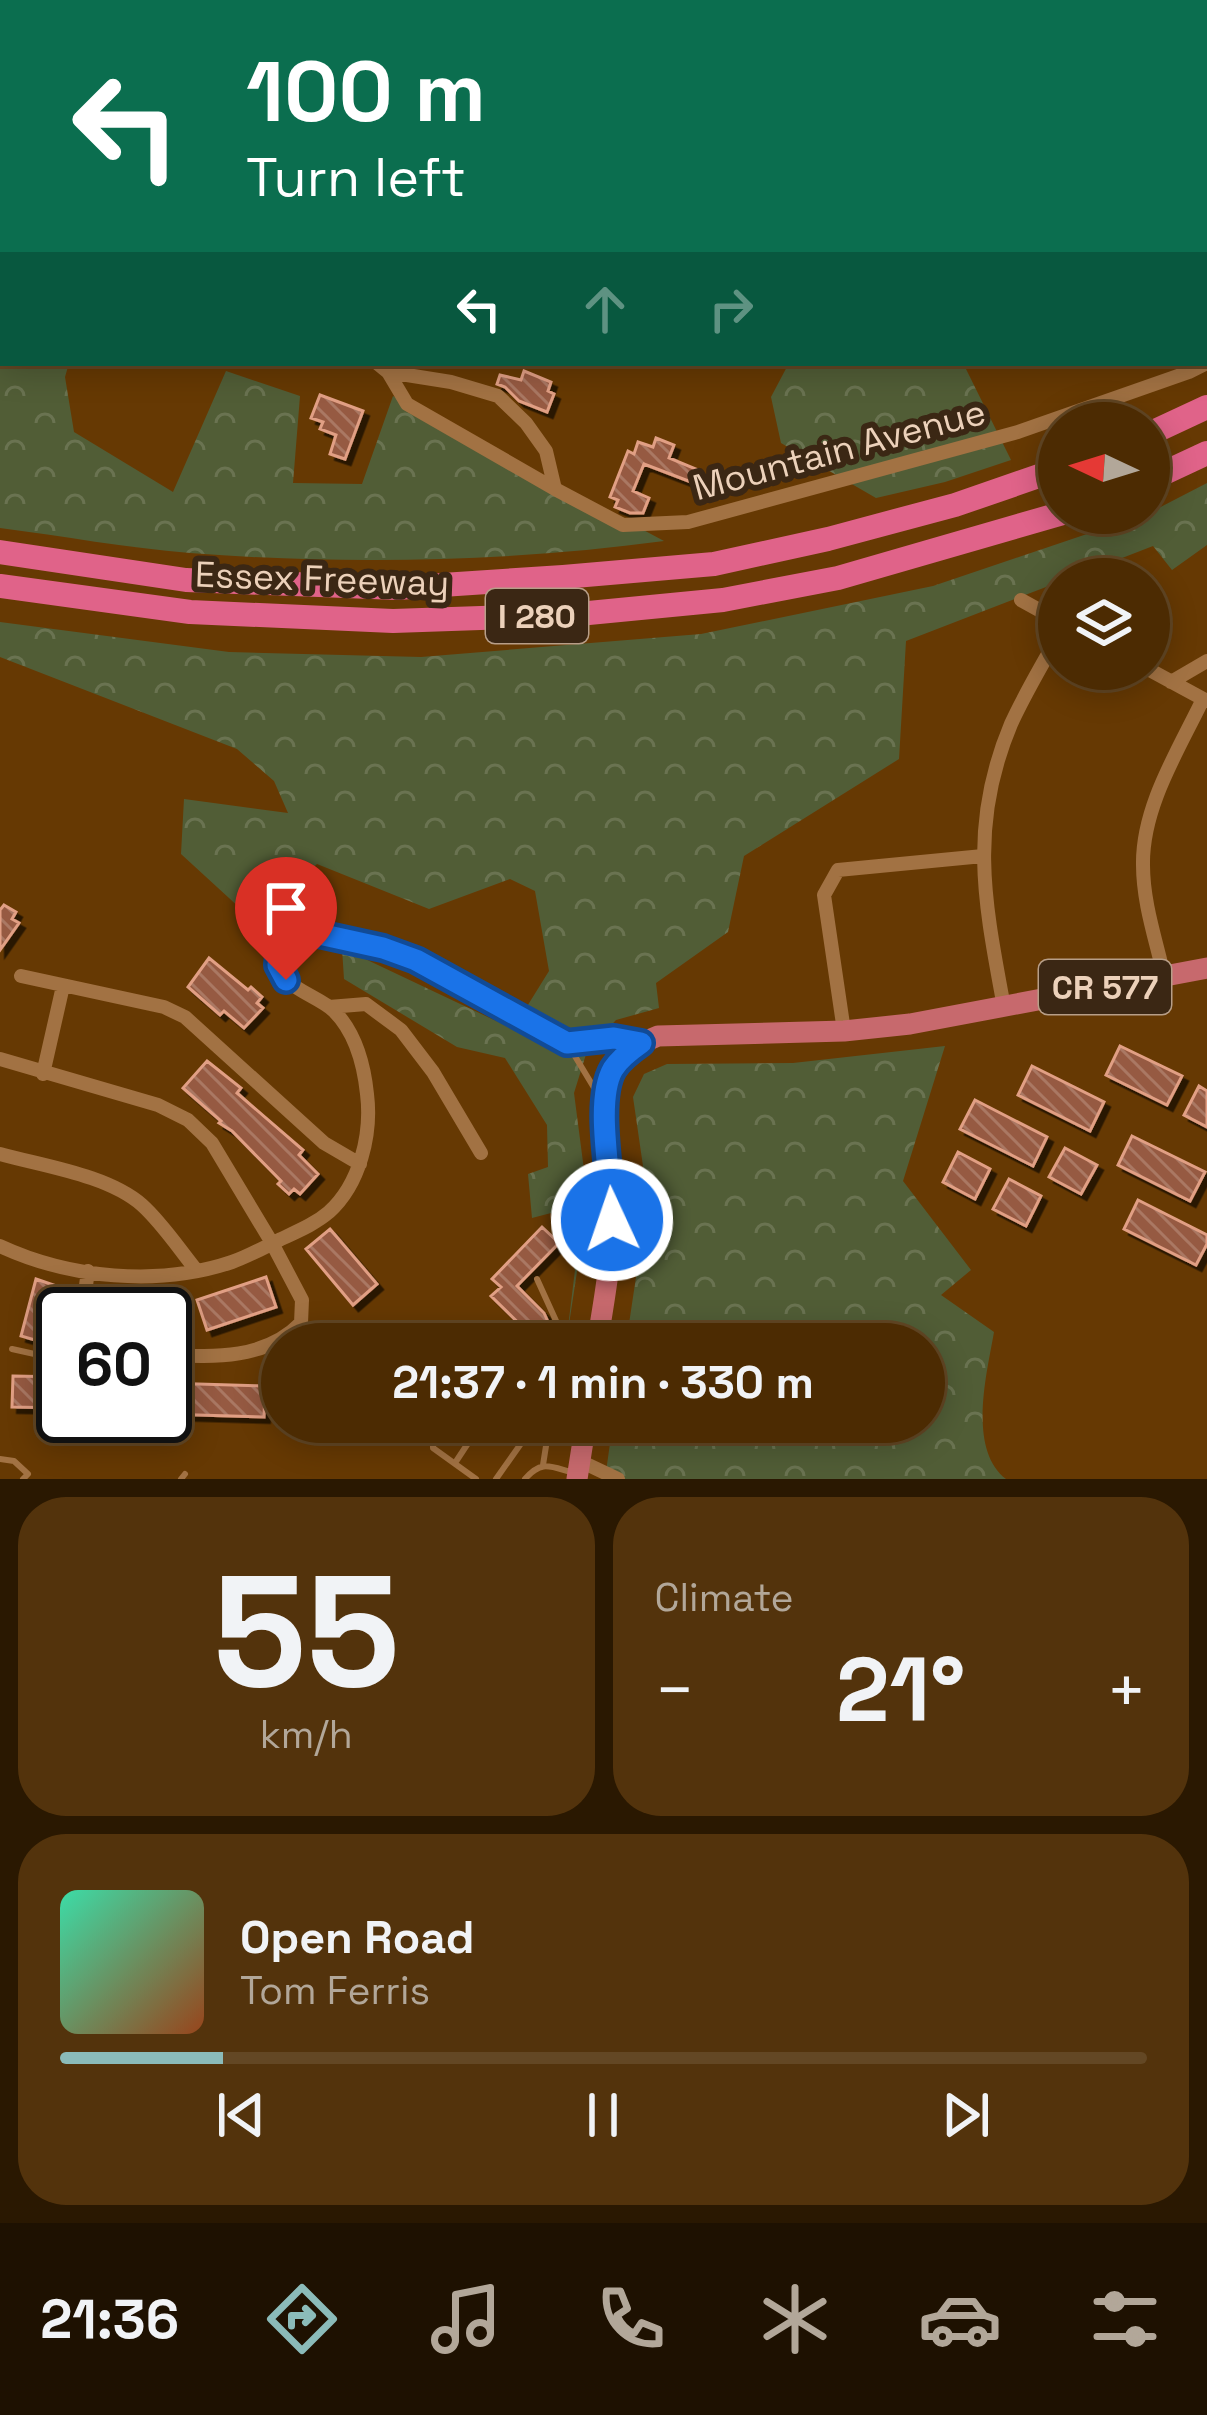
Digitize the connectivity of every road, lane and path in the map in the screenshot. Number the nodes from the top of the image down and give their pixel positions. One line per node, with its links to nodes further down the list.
1 (1202, 366): 8 (street, Mountain Avenue)
2 (382, 368): 8 (street, Mountain Avenue); 8 (street, Mountain Avenue)
3 (1207, 407): 4 (highway)
4 (1170, 424)
5 (1207, 454): 6 (highway)
6 (1170, 471)
7 (1038, 477): 10 (highway, Essex Freeway / I 280)
8 (555, 489)
9 (1038, 520): 11 (highway, Essex Freeway / I 280)
10 (0, 551)
11 (0, 586)
12 (1021, 600): 13 (street)
13 (1038, 609)
14 (1207, 661): 16 (street)
15 (1038, 674): 18 (street)
16 (1171, 682): 17 (street)
17 (1205, 700): 22 (street)
18 (983, 856): 25 (street); 26 (street)
19 (416, 960): 24 (street); 27 (lane)
20 (1207, 968): 22 (main road, CR 577)
21 (21, 976): 23 (street)
22 (1164, 976): 25 (main road, CR 577)
23 (63, 986): 30 (street); 34 (street)
24 (329, 1007): 32 (street); 34 (street)
25 (1004, 1007): 26 (main road, CR 577)
26 (844, 1031): 28 (main road, CR 577)
27 (567, 1043): 28 (lane); 31 (lane)
28 (641, 1043): 31 (main road)
29 (0, 1059): 30 (street)
30 (44, 1074): 35 (street)
31 (604, 1105): 42 (main road)
32 (481, 1153)
33 (0, 1154): 38 (street)
34 (360, 1164): 35 (street)
35 (272, 1243): 38 (street); 45 (street)
36 (0, 1246): 37 (street)
37 (88, 1271): 38 (street); 40 (street)
38 (196, 1271)
39 (537, 1279): 41 (lane)
40 (86, 1287)
41 (557, 1323)
42 (600, 1323)
43 (12, 1349): 44 (lane)
44 (36, 1354)
45 (192, 1356)
46 (433, 1443): 51 (lane)
47 (468, 1443): 51 (lane)
48 (546, 1443): 52 (lane)
49 (520, 1445): 56 (lane)
50 (0, 1459): 54 (lane)
51 (455, 1463): 55 (lane)
52 (543, 1465): 53 (lane); 57 (lane)
53 (578, 1471): 58 (street)
54 (23, 1479)
55 (476, 1479)
56 (496, 1479)
57 (525, 1479)
58 (618, 1479)

